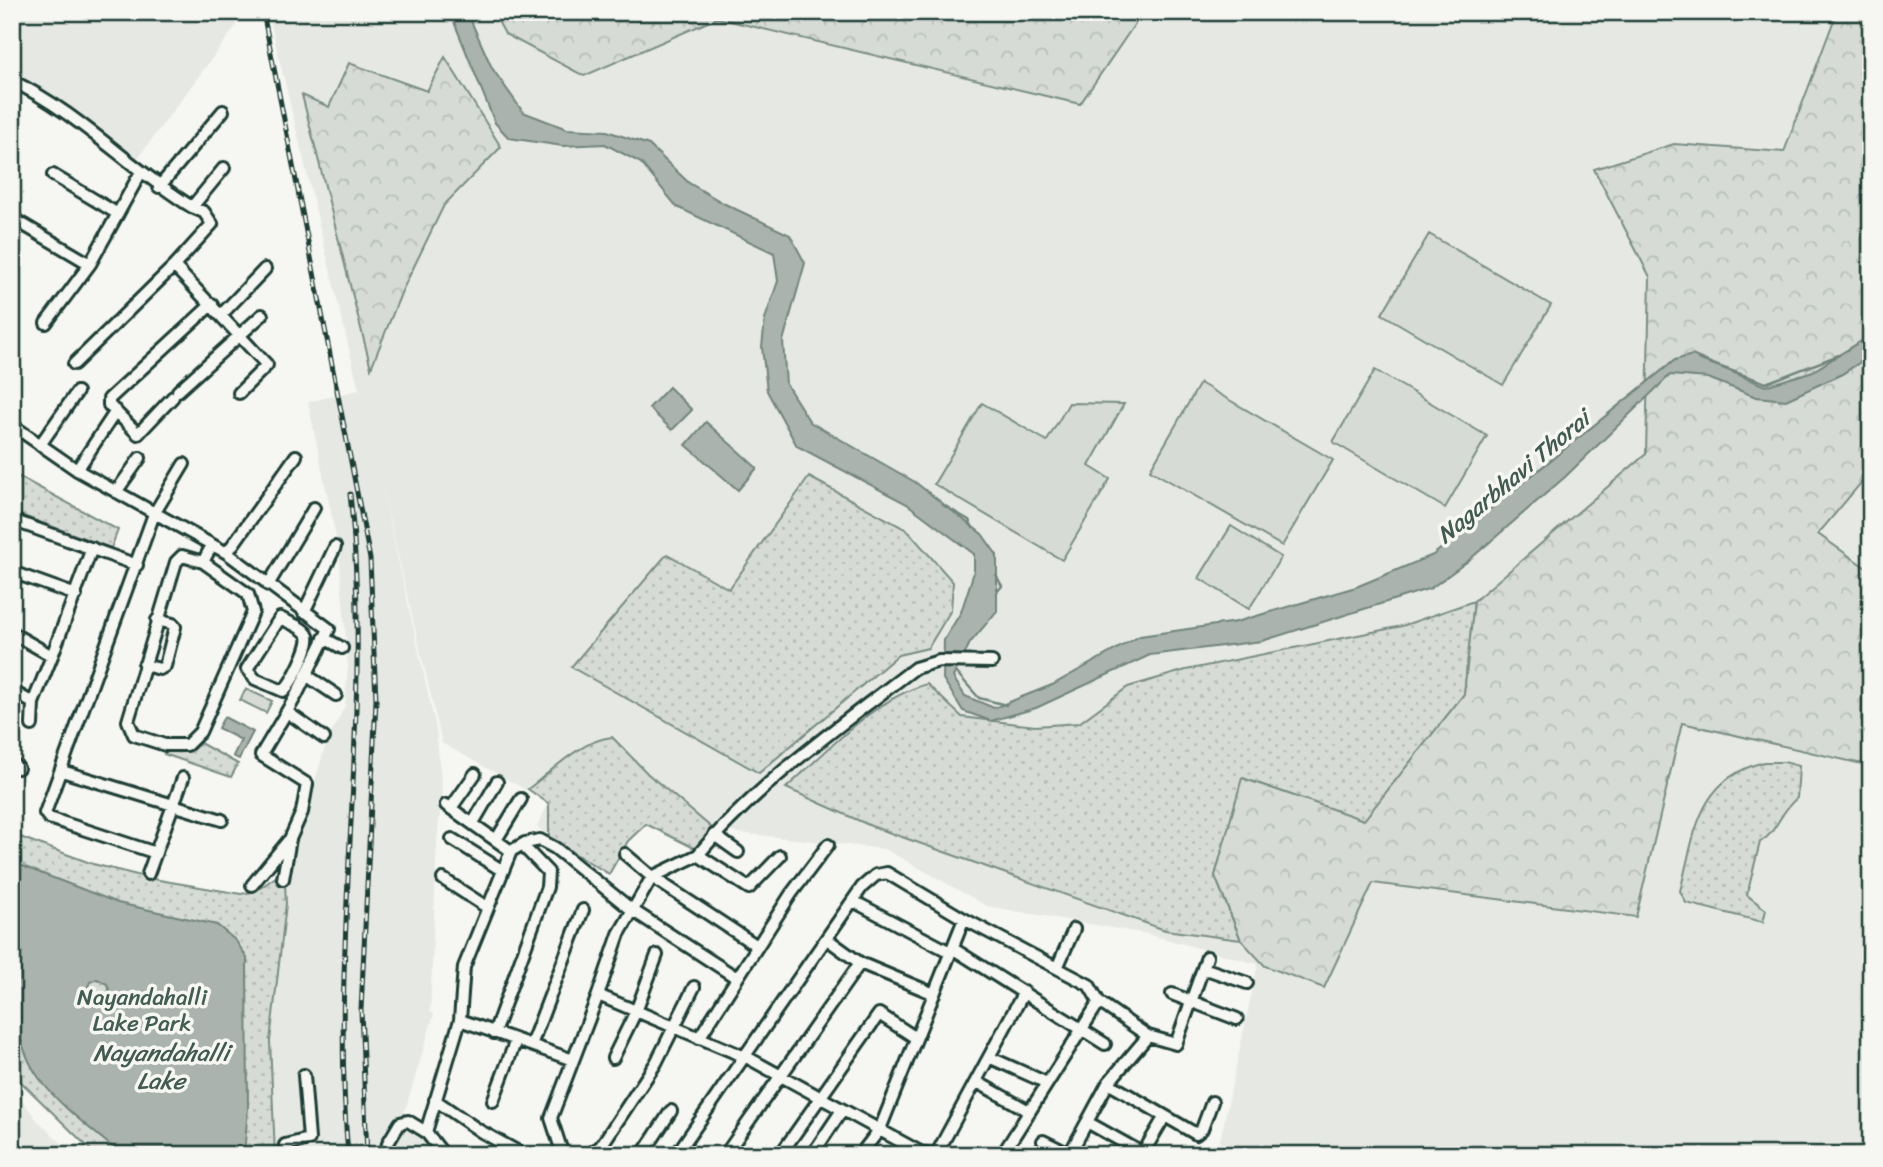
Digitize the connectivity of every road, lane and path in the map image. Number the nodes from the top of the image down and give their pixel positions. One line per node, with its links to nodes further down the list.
1 (12, 81): 4 (street)
2 (223, 111): 6 (street)
3 (224, 168): 7 (street)
4 (141, 172): 6 (street); 8 (street)
5 (53, 175): 8 (street)
6 (159, 187): 7 (street)
7 (192, 207): 11 (street)
8 (118, 215): 10 (street)
9 (12, 218): 10 (street)
10 (90, 264): 16 (street)
11 (174, 266): 13 (street); 18 (street)
12 (265, 269): 14 (street)
13 (212, 304): 14 (street); 21 (street)
14 (221, 315): 17 (street)
15 (262, 316): 17 (street)
16 (46, 323)
17 (240, 336): 20 (street); 21 (street)
18 (75, 364)
19 (76, 392): 24 (street)
20 (239, 393)
21 (116, 411): 28 (street)
22 (16, 427): 23 (street); 24 (street)
23 (12, 440)
24 (40, 445): 28 (street)
25 (296, 456): 37 (street)
26 (140, 458): 29 (street)
27 (184, 464): 31 (street)
28 (78, 470): 29 (street)
29 (116, 492): 31 (street)
30 (314, 508): 43 (street)
31 (154, 514): 33 (street); 40 (street)
32 (12, 520): 36 (street)
33 (197, 536): 34 (street); 38 (street)
34 (212, 545): 37 (street); 39 (street)
35 (335, 547): 47 (street)
36 (92, 548): 40 (street); 45 (street)
37 (227, 553): 41 (street)
38 (188, 556): 39 (street); 49 (street)
39 (203, 562): 44 (street)
40 (137, 565): 63 (street)
41 (251, 571): 43 (street); 44 (street)
42 (12, 572): 45 (street)
43 (268, 584): 46 (street)
44 (240, 586): 55 (street)
45 (76, 595): 53 (street)
46 (291, 602): 47 (street); 48 (street)
47 (304, 612): 51 (street)
48 (280, 618): 48 (street)
49 (157, 620): 55 (street); 55 (street)
50 (12, 633): 53 (street)
51 (324, 638): 52 (street); 56 (street)
52 (342, 648)
53 (52, 656): 59 (street)
54 (992, 662): 71 (street)
55 (145, 665)
56 (306, 675): 58 (street); 60 (street)
57 (12, 691): 59 (street)
58 (336, 695)
59 (33, 703): 61 (street)
60 (287, 712): 62 (street); 72 (street)
61 (32, 725)
62 (324, 738)
63 (62, 771): 68 (street); 79 (street)
64 (475, 774): 70 (street)
65 (183, 778): 68 (street)
66 (497, 782): 70 (street)
67 (521, 799): 74 (street)
68 (174, 806): 69 (street); 79 (street)
69 (222, 820)
70 (473, 823): 74 (street)
71 (715, 835): 78 (street); 81 (street)
72 (290, 839): 86 (street); 88 (street)
73 (452, 839): 83 (street)
74 (496, 840): 77 (street)
75 (828, 845): 96 (street)
76 (523, 846): 77 (street); 91 (street); 117 (street)
77 (511, 851): 83 (street)
78 (738, 852)
79 (156, 853): 84 (street)
80 (625, 854): 85 (street)
81 (698, 855): 82 (street); 85 (street)
82 (780, 856)
83 (503, 872): 90 (street)
84 (148, 874)
85 (652, 877): 91 (street); 96 (street)
86 (284, 878)
87 (443, 879): 90 (street)
88 (252, 885)
89 (853, 901): 93 (street); 95 (street); 97 (street)
90 (488, 908): 114 (street)
91 (632, 910): 103 (street); 109 (street)
92 (583, 911): 123 (street)
93 (964, 919): 97 (street); 101 (street)
94 (1074, 929): 101 (street)
95 (827, 939): 100 (street); 125 (street)
96 (757, 946): 103 (street)
97 (951, 950): 106 (street); 107 (street)
98 (657, 955): 112 (street)
99 (1206, 957): 102 (street)
100 (860, 963): 107 (street); 129 (street)
101 (1057, 968): 111 (street)
102 (1202, 971): 104 (street); 110 (street)
103 (737, 978): 119 (street)
104 (1247, 983)
105 (694, 987): 115 (street)
106 (1024, 992): 116 (street); 126 (street)
107 (932, 993): 120 (street)
108 (1172, 994): 110 (street)
109 (598, 995): 112 (street); 127 (street)
110 (1192, 1001): 113 (street); 118 (street)
111 (1099, 1002): 116 (street); 118 (street)
112 (637, 1010): 115 (street); 124 (street)
113 (1237, 1019)
114 (460, 1020): 117 (street); 134 (street)
115 (676, 1027): 119 (street); 145 (street)
116 (1080, 1028): 122 (street); 131 (street)
117 (494, 1034): 121 (street)
118 (1148, 1036): 132 (street)
119 (699, 1038): 125 (street)
120 (916, 1038): 133 (street); 142 (street)
121 (516, 1040): 123 (street); 135 (street)
122 (1105, 1044)
123 (531, 1045): 127 (street)
124 (613, 1058)
125 (742, 1058): 129 (street); 157 (street)
126 (991, 1058): 130 (street); 131 (street)
127 (573, 1060): 146 (street)
128 (304, 1075): 150 (street)
129 (782, 1076): 133 (street); 158 (street)
130 (977, 1082): 139 (street); 162 (street)
131 (1047, 1083): 139 (street)
132 (1108, 1083): 140 (street); 141 (street)
133 (819, 1098): 137 (street); 159 (street)
134 (435, 1100): 143 (street); 153 (street)
135 (493, 1101)
136 (1212, 1102): 140 (street)
137 (842, 1110): 142 (street); 160 (street)
138 (671, 1111): 156 (street)
139 (1029, 1111): 163 (street)
140 (1165, 1116): 149 (street)
141 (1087, 1122): 149 (street); 164 (street)
142 (880, 1129): 148 (street); 161 (street)
143 (426, 1132): 151 (street); 152 (street)
144 (1043, 1141): 164 (street)
145 (601, 1146): 147 (street); 155 (street)
146 (562, 1149): 154 (street)
147 (613, 1154)
148 (919, 1154): 162 (street)
149 (1145, 1154)
150 (288, 1155)
151 (386, 1155)
152 (444, 1155)
153 (524, 1155)
154 (552, 1155)
155 (589, 1155)
156 (642, 1155)
157 (676, 1155)
158 (725, 1155)
159 (780, 1155)
160 (812, 1155)
161 (860, 1155)
162 (935, 1155)
163 (1002, 1155)
164 (1069, 1155)

